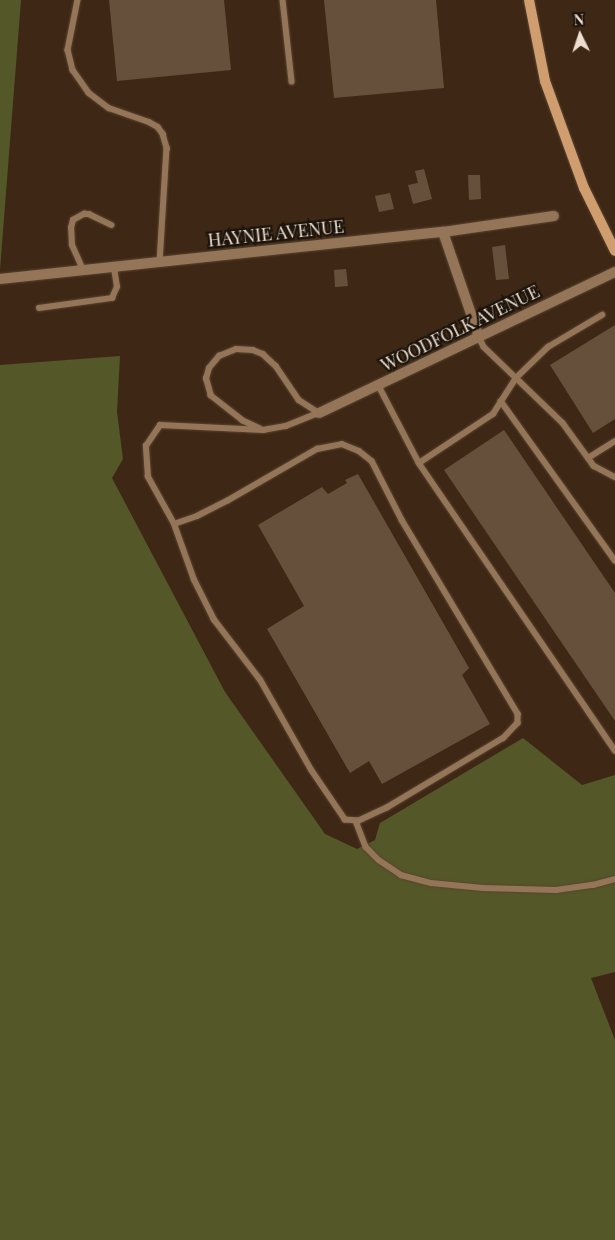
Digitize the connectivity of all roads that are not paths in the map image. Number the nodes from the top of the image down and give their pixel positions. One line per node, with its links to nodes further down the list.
1 (78, 0): 9 (lane)
2 (283, 0): 4 (lane)
3 (529, 0): 8 (main road)
4 (292, 82)
5 (554, 216): 7 (street, HAYNIE AVENUE)
6 (112, 225): 11 (lane)
7 (443, 232): 9 (street, HAYNIE AVENUE); 16 (street)
8 (615, 250)
9 (160, 262): 10 (street, HAYNIE AVENUE)
10 (114, 267): 11 (street, HAYNIE AVENUE); 14 (lane)
11 (83, 270): 13 (street, HAYNIE AVENUE)
12 (615, 272): 16 (street, WOODFOLK AVENUE)
13 (0, 279)
14 (38, 308)
15 (602, 315): 17 (lane)
16 (479, 337): 17 (lane); 18 (street, WOODFOLK AVENUE)
17 (516, 378): 19 (lane); 23 (lane)
18 (379, 386): 20 (street, WOODFOLK AVENUE); 24 (lane)
19 (501, 401): 24 (lane); 27 (lane)
20 (319, 413): 21 (lane); 21 (lane)
21 (263, 430): 26 (lane)
22 (615, 441): 23 (lane)
23 (588, 458): 25 (lane)
24 (420, 463): 28 (lane)
25 (615, 478)
26 (174, 524): 29 (lane); 29 (lane)
27 (615, 560)
28 (615, 750)
29 (356, 821): 30 (lane)
30 (615, 879)

